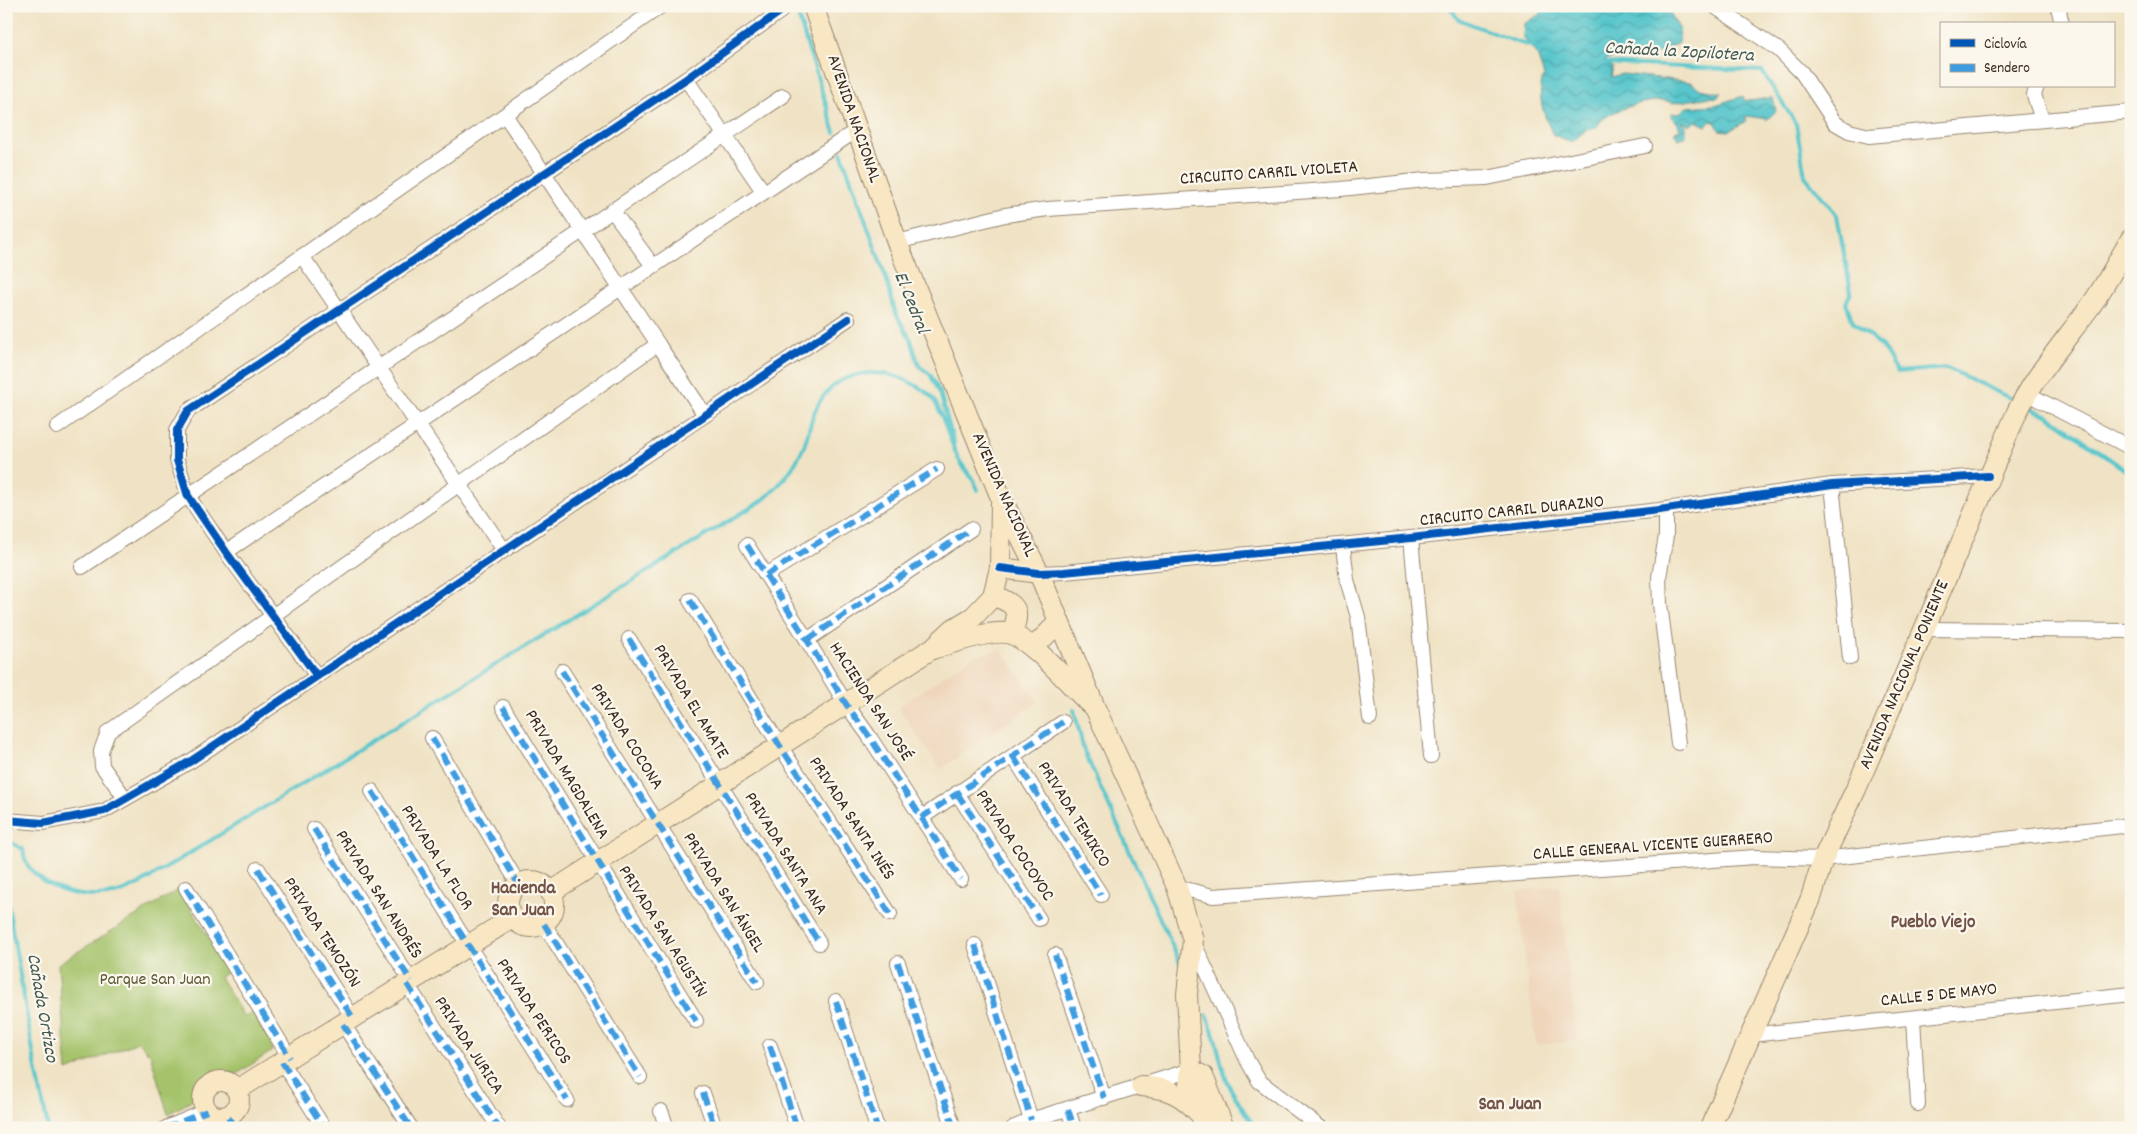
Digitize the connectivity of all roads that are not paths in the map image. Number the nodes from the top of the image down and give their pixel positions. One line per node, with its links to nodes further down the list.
1 (661, 6): 11 (street)
2 (813, 6): 13 (street, AVENIDA NACIONAL)
3 (1714, 6): 12 (street)
4 (2061, 6): 6 (street)
5 (781, 11): 7 (street)
6 (2062, 22)
7 (686, 79): 14 (street); 16 (street)
8 (2036, 88): 12 (street)
9 (783, 96): 14 (street)
10 (2131, 112): 12 (street)
11 (505, 115): 16 (street); 22 (street)
12 (2042, 120)
13 (857, 130): 17 (street); 21 (street, AVENIDA NACIONAL)
14 (724, 135): 17 (street); 18 (street)
15 (1645, 146): 21 (street, CIRCUITO CARRIL VIOLETA)
16 (544, 173): 19 (street); 25 (street)
17 (763, 191): 23 (street)
18 (612, 210): 19 (street); 23 (street)
19 (582, 230): 24 (street); 28 (street)
20 (2131, 239): 29 (street, AVENIDA NACIONAL PONIENTE)
21 (897, 242): 39 (street, AVENIDA NACIONAL)
22 (302, 256): 25 (street); 32 (street)
23 (653, 266): 24 (street)
24 (620, 288): 27 (street); 31 (street)
25 (339, 310): 28 (street); 38 (street)
26 (848, 319): 30 (street)
27 (658, 344): 30 (street); 36 (street)
28 (378, 368): 31 (street); 38 (street)
29 (2026, 393): 33 (street); 35 (street, AVENIDA NACIONAL PONIENTE)
30 (705, 415): 45 (street)
31 (417, 424): 36 (street); 46 (street)
32 (57, 427)
33 (2131, 448)
34 (937, 469): 50 (street)
35 (1988, 476): 37 (street, CIRCUITO CARRIL DURAZNO); 55 (street, AVENIDA NACIONAL PONIENTE)
36 (459, 484): 45 (street); 53 (street)
37 (1832, 486): 40 (street, CIRCUITO CARRIL DURAZNO); 62 (street)
38 (188, 496): 46 (street); 47 (street)
39 (1001, 498): 48 (street); 49 (street, AVENIDA NACIONAL)
40 (1666, 509): 42 (street, CIRCUITO CARRIL DURAZNO); 71 (street)
41 (971, 529): 59 (street)
42 (1411, 538): 44 (street, CIRCUITO CARRIL DURAZNO); 74 (street)
43 (747, 545): 50 (street, HACIENDA SAN JOSÉ)
44 (1343, 546): 49 (street, CIRCUITO CARRIL DURAZNO); 68 (street)
45 (504, 550): 64 (street)
46 (226, 552): 53 (street)
47 (82, 567)
48 (1000, 568): 49 (street); 51 (street)
49 (1039, 573): 54 (street, AVENIDA NACIONAL)
50 (766, 575): 59 (street, HACIENDA SAN JOSÉ)
51 (993, 596): 57 (street); 60 (street)
52 (690, 600): 72 (street, PRIVADA SANTA INÉS)
53 (272, 616): 64 (street); 78 (street)
54 (1059, 622): 61 (street); 67 (street, AVENIDA NACIONAL)
55 (1923, 630): 56 (street); 84 (street, AVENIDA NACIONAL PONIENTE)
56 (2131, 631)
57 (1011, 634): 60 (street); 61 (street)
58 (630, 639): 75 (street, PRIVADA EL AMATE)
59 (807, 640): 65 (street, HACIENDA SAN JOSÉ)
60 (933, 648): 65 (street)
61 (1033, 648): 67 (street)
62 (1850, 658)
63 (562, 671): 81 (street, PRIVADA COCONA)
64 (317, 676): 78 (street)
65 (846, 704): 72 (street); 79 (street, HACIENDA SAN JOSÉ)
66 (503, 707): 85 (street, PRIVADA MAGDALENA)
67 (1096, 710): 89 (street, AVENIDA NACIONAL)
68 (1370, 718)
69 (1063, 722): 73 (street)
70 (432, 738): 88 (street)
71 (1678, 743)
72 (780, 746): 75 (street); 93 (street, PRIVADA SANTA INÉS)
73 (1013, 756): 77 (street); 92 (street, PRIVADA TEMIXCO)
74 (1431, 756)
75 (719, 785): 81 (street); 98 (street, PRIVADA SANTA ANA)
76 (372, 791): 99 (street, PRIVADA LA FLOR)
77 (957, 794): 79 (street); 95 (street, PRIVADA COCOYOC)
78 (125, 798): 80 (street)
79 (922, 818): 87 (street, HACIENDA SAN JOSÉ)
80 (6, 820)
81 (658, 824): 85 (street); 103 (street, PRIVADA SAN ÁNGEL)
82 (2131, 826): 84 (street, CALLE GENERAL VICENTE GUERRERO)
83 (314, 829): 104 (street, PRIVADA SAN ANDRÉS)
84 (1823, 859): 89 (street, CALLE GENERAL VICENTE GUERRERO); 110 (street, AVENIDA NACIONAL PONIENTE)
85 (597, 862): 91 (street); 109 (street, PRIVADA SAN AGUSTÍN)
86 (258, 869): 108 (street, PRIVADA TEMOZÓN)
87 (961, 880)
88 (519, 884): 91 (street); 94 (street)
89 (1177, 887): 97 (street, AVENIDA NACIONAL)
90 (186, 888): 112 (street)
91 (551, 892): 96 (street)
92 (1102, 895)
93 (890, 914)
94 (512, 918): 96 (street); 99 (street)
95 (1039, 920)
96 (544, 924): 114 (street)
97 (1192, 940): 113 (street, AVENIDA NACIONAL); 139 (street)
98 (819, 943)
99 (468, 945): 104 (street); 119 (street, PRIVADA PERICOS)
100 (975, 945): 124 (street)
101 (1055, 956): 118 (street)
102 (898, 963): 135 (street)
103 (757, 982)
104 (409, 983): 108 (street); 130 (street, PRIVADA JURICA)
105 (2131, 994): 107 (street, CALLE 5 DE MAYO)
106 (836, 1001): 134 (street)
107 (1913, 1018): 110 (street, CALLE 5 DE MAYO); 120 (street)
108 (348, 1021): 112 (street); 129 (street, PRIVADA TEMOZÓN)
109 (696, 1021)
110 (1750, 1035): 140 (street, AVENIDA NACIONAL PONIENTE)
111 (770, 1046): 133 (street)
112 (286, 1060): 116 (street); 128 (street)
113 (1191, 1070): 115 (street); 125 (street, AVENIDA NACIONAL); 138 (street)
114 (640, 1077)
115 (1141, 1086): 118 (street); 125 (street)
116 (237, 1090): 122 (street); 126 (street)
117 (703, 1093): 132 (street)
118 (1104, 1098): 121 (street)
119 (567, 1100)
120 (1918, 1104)
121 (1068, 1109): 124 (street); 137 (street)
122 (207, 1111): 126 (street); 127 (street)
123 (661, 1111): 131 (street)
124 (1031, 1120): 136 (street)
125 (1204, 1121)
126 (232, 1122)
127 (166, 1128)
128 (324, 1128)
129 (411, 1128)
130 (499, 1128)
131 (666, 1128)
132 (715, 1128)
133 (797, 1128)
134 (877, 1128)
135 (954, 1128)
136 (1013, 1128)
137 (1074, 1128)
138 (1224, 1128)
139 (1321, 1128)
140 (1710, 1128)

